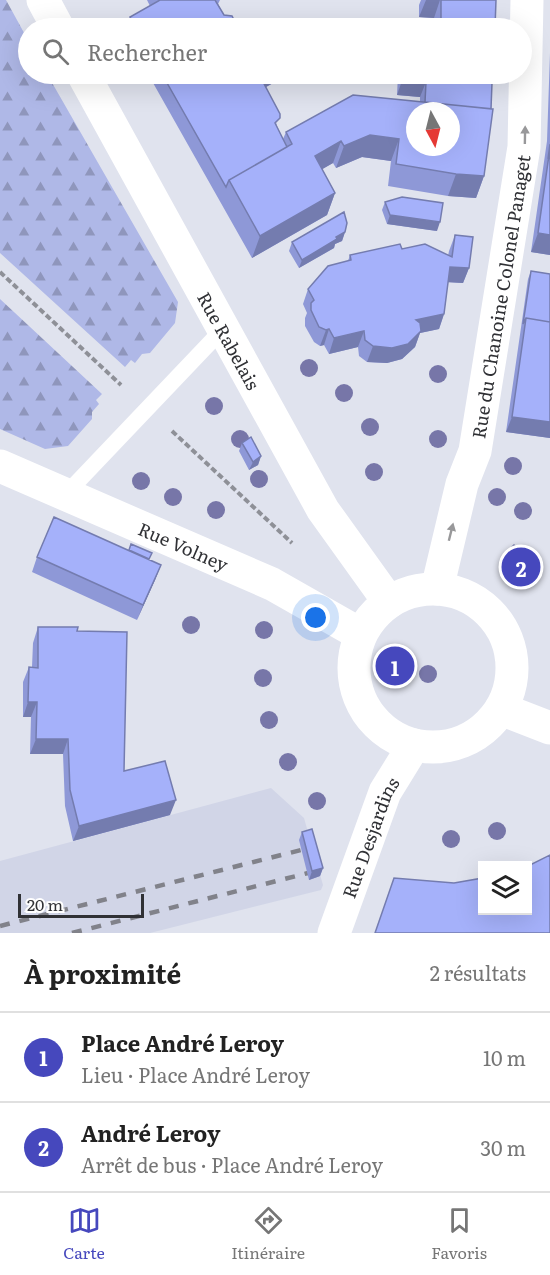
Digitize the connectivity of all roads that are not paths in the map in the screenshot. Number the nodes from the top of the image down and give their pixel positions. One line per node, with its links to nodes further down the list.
1 (43, 0): 3 (street)
2 (527, 0): 4 (street, Rue du Chanoine Colonel Panaget, one-way to 2)
3 (53, 18)
4 (527, 18)
5 (88, 84): 7 (street, Rue Rabelais)
6 (525, 84): 10 (street, Rue du Chanoine Colonel Panaget, one-way to 6)
7 (223, 329): 9 (lane); 11 (street, Rue Rabelais)
8 (0, 466): 9 (street, Rue Volney)
9 (64, 495): 12 (street, Rue Volney)
10 (437, 589): 11 (street); 13 (street)
11 (389, 602): 12 (street)
12 (360, 634): 15 (street)
13 (501, 709): 14 (street); 15 (street)
14 (550, 728)
15 (414, 745): 16 (street, Rue Desjardins)
16 (334, 933)

